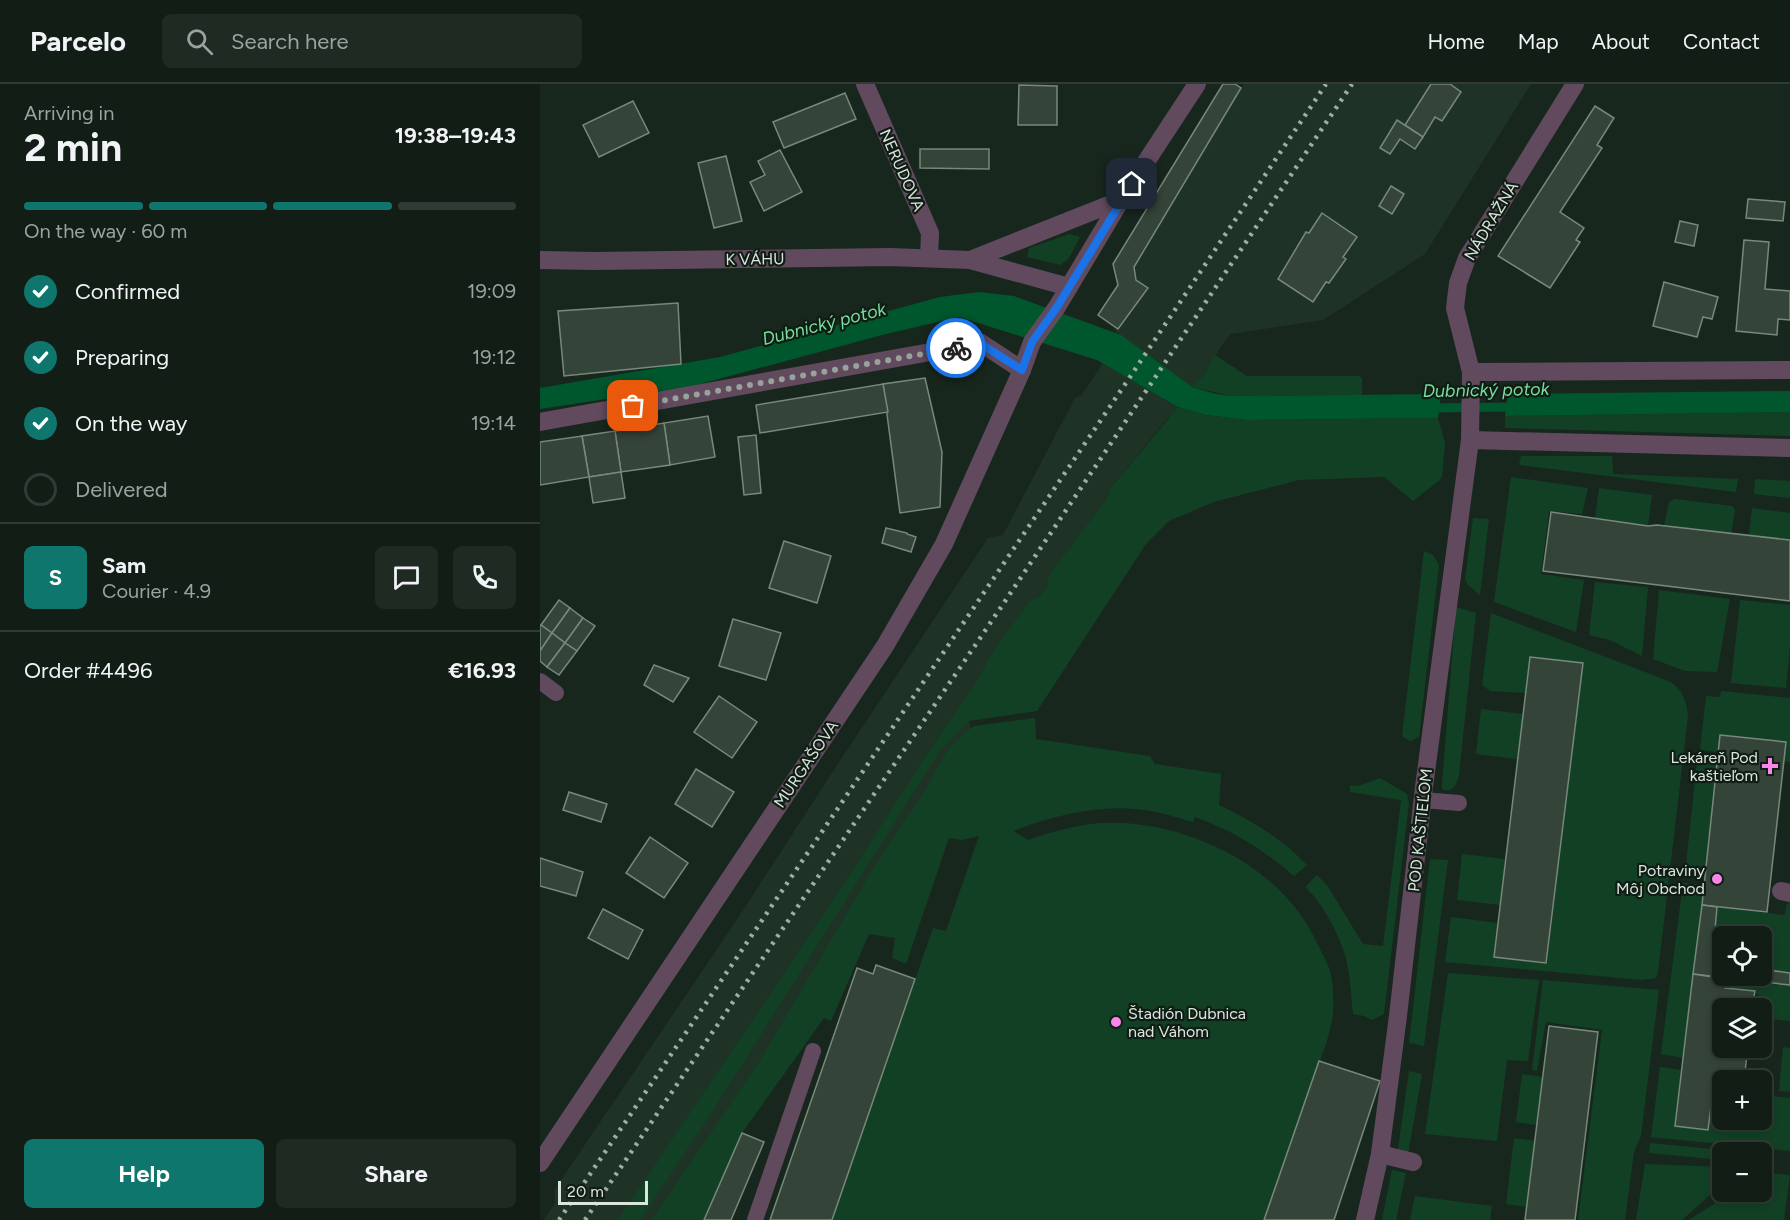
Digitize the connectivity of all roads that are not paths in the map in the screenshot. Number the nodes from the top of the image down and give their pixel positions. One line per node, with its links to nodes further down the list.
1 (865, 84): 5 (street, NERUDOVA)
2 (1197, 84): 4 (street, MURGAŠOVA)
3 (1575, 84): 11 (street, NÁDRAŽNÁ)
4 (1122, 200): 7 (street); 8 (street, MURGAŠOVA)
5 (929, 258): 6 (street, K VÁHU); 7 (street, K VÁHU)
6 (540, 260)
7 (970, 260): 8 (street)
8 (1069, 287): 9 (street, MURGAŠOVA)
9 (1022, 370): 12 (street); 22 (street, MURGAŠOVA)
10 (1790, 370): 11 (street)
11 (1471, 372): 13 (street, POD KAŠTIEĽOM)
12 (540, 422)
13 (1470, 440): 14 (street); 17 (street, POD KAŠTIEĽOM)
14 (1790, 448)
15 (540, 681): 16 (lane)
16 (556, 693)
17 (1424, 800): 18 (lane); 20 (street, POD KAŠTIEĽOM)
18 (1459, 803)
19 (813, 1051): 23 (lane)
20 (1380, 1154): 21 (street); 24 (street, POD KAŠTIEĽOM)
21 (1413, 1162)
22 (540, 1163)
23 (755, 1220)
24 (1365, 1220)

